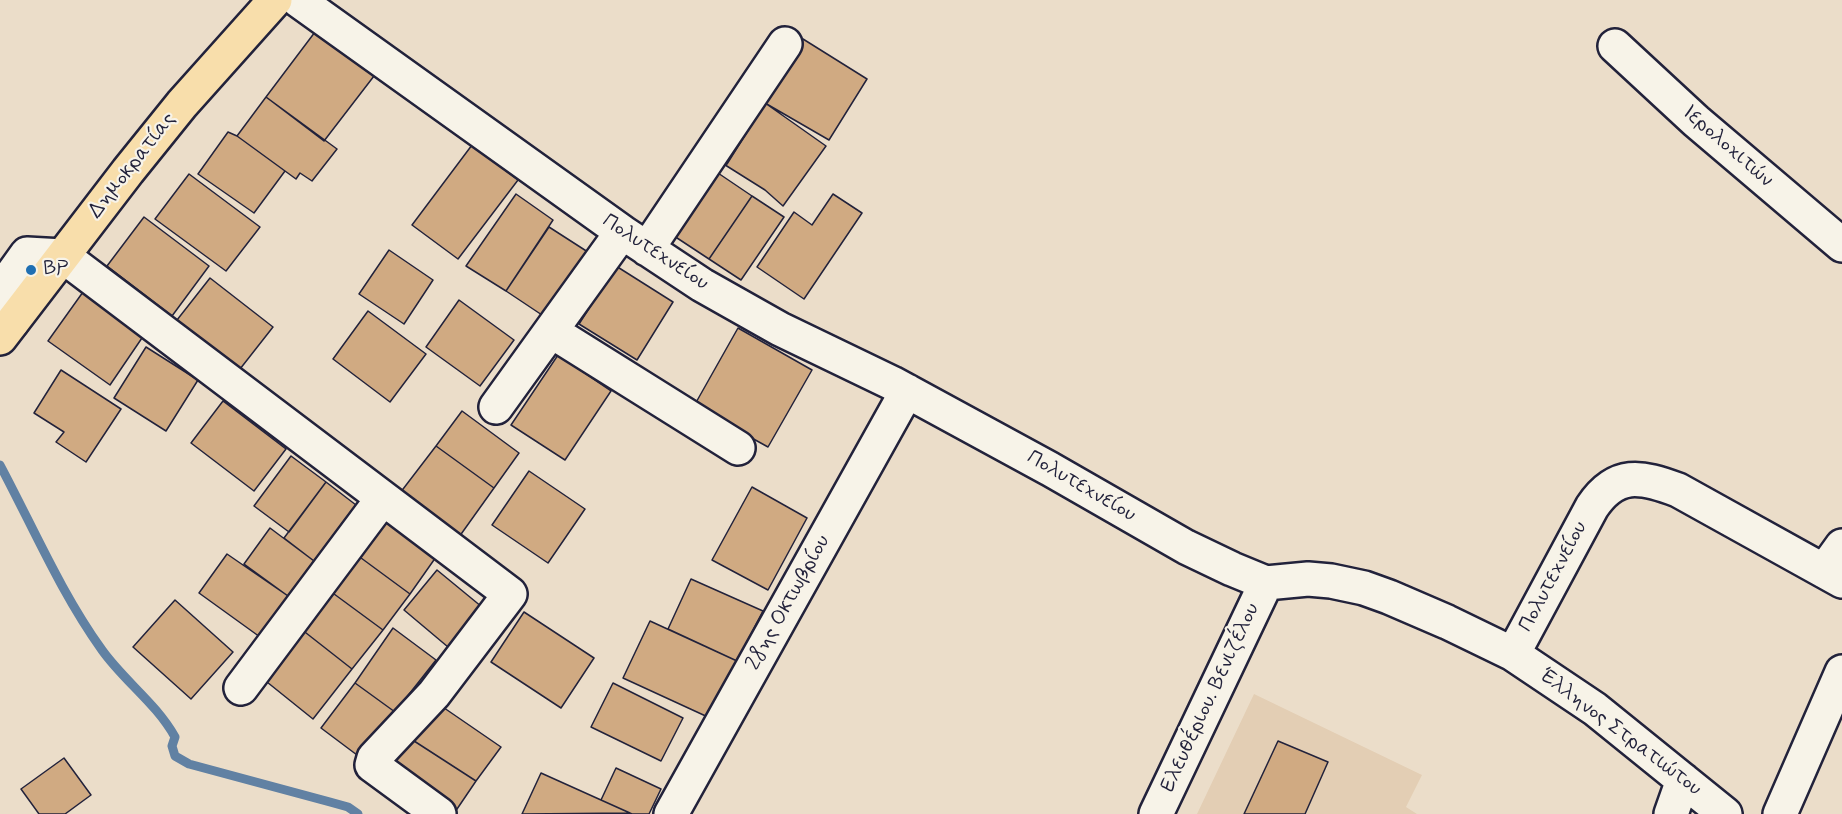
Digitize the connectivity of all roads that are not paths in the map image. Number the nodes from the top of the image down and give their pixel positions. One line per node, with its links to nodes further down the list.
1 (274, 0): 7 (main road, Δημοκρατίας)
2 (298, 0): 5 (street, Πολυτεχνείου)
3 (785, 44): 5 (street)
4 (1615, 46): 6 (street, Ιερολοχιτών)
5 (635, 240): 9 (street); 10 (street, Πολυτεχνείου)
6 (1842, 245)
7 (63, 256): 8 (main road, Δημοκρατίας); 13 (street)
8 (6, 330)
9 (551, 331): 11 (street); 12 (street)
10 (907, 391): 15 (street, Πολυτεχνείου); 21 (street, 28ης Οκτωβρίου)
11 (496, 407)
12 (738, 448)
13 (383, 498): 18 (street); 20 (street)
14 (1836, 566): 16 (street, Πολυτεχνείου)
15 (1266, 583): 16 (street, Πολυτεχνείου); 22 (street, Ελευθέριου. Βενιζέλου)
16 (1514, 654): 19 (street, Έλληνος Στρατιώτου)
17 (1842, 672): 25 (street)
18 (241, 688)
19 (1683, 780): 23 (street); 24 (street, Έλληνος Στρατιώτου)
20 (439, 814)
21 (672, 814)
22 (1156, 814)
23 (1671, 814)
24 (1725, 814)
25 (1780, 814)

